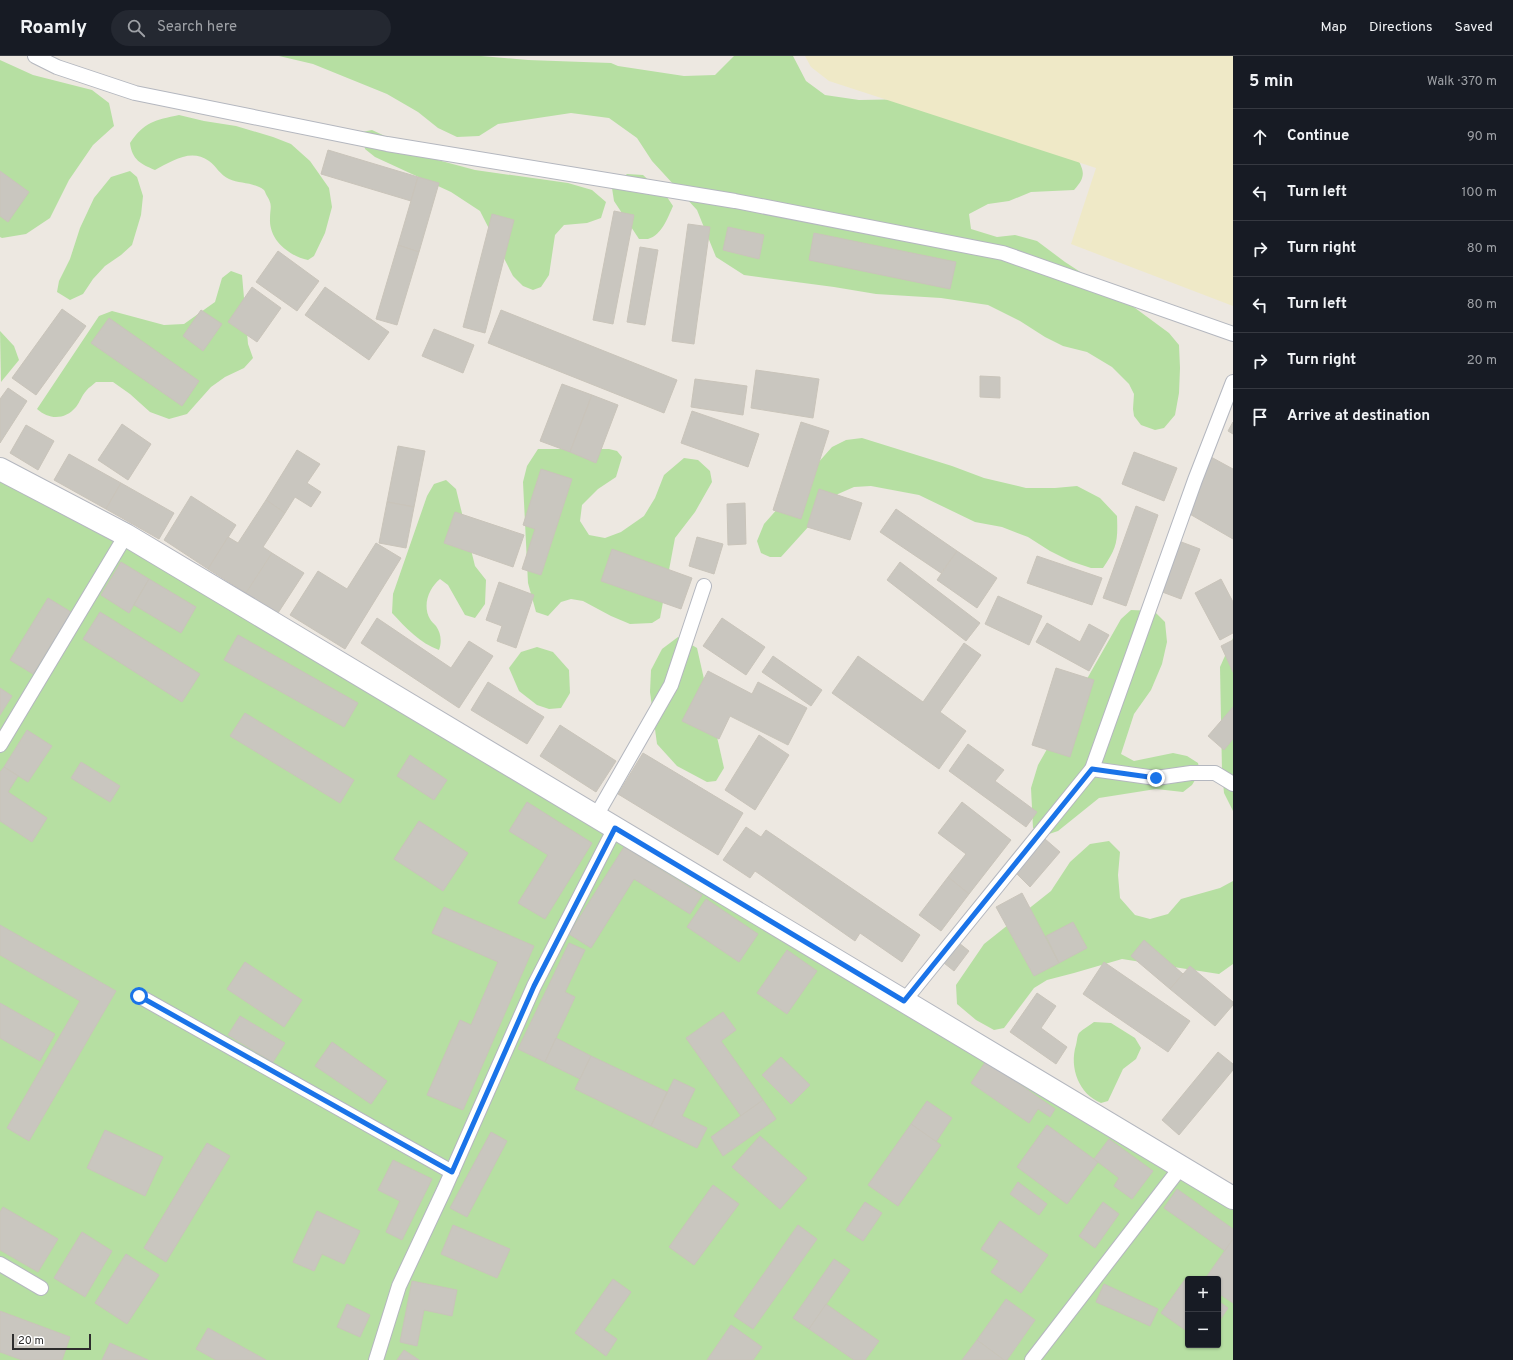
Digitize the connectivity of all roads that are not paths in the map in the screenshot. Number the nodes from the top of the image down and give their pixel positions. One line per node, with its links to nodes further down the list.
1 (35, 56): 2 (lane)
2 (1233, 334)
3 (1233, 382): 8 (lane)
4 (0, 469): 5 (street)
5 (126, 535): 7 (lane); 10 (street)
6 (704, 586): 10 (lane)
7 (0, 745)
8 (1092, 769): 9 (lane); 13 (lane)
9 (1233, 784)
10 (596, 816): 11 (street)
11 (615, 828): 13 (street); 15 (lane)
12 (139, 996): 15 (lane)
13 (904, 1001): 14 (street)
14 (1181, 1167): 16 (street); 20 (lane)
15 (452, 1172): 19 (lane)
16 (1233, 1198)
17 (0, 1264): 18 (lane)
18 (41, 1288)
19 (376, 1360)
20 (1032, 1360)

